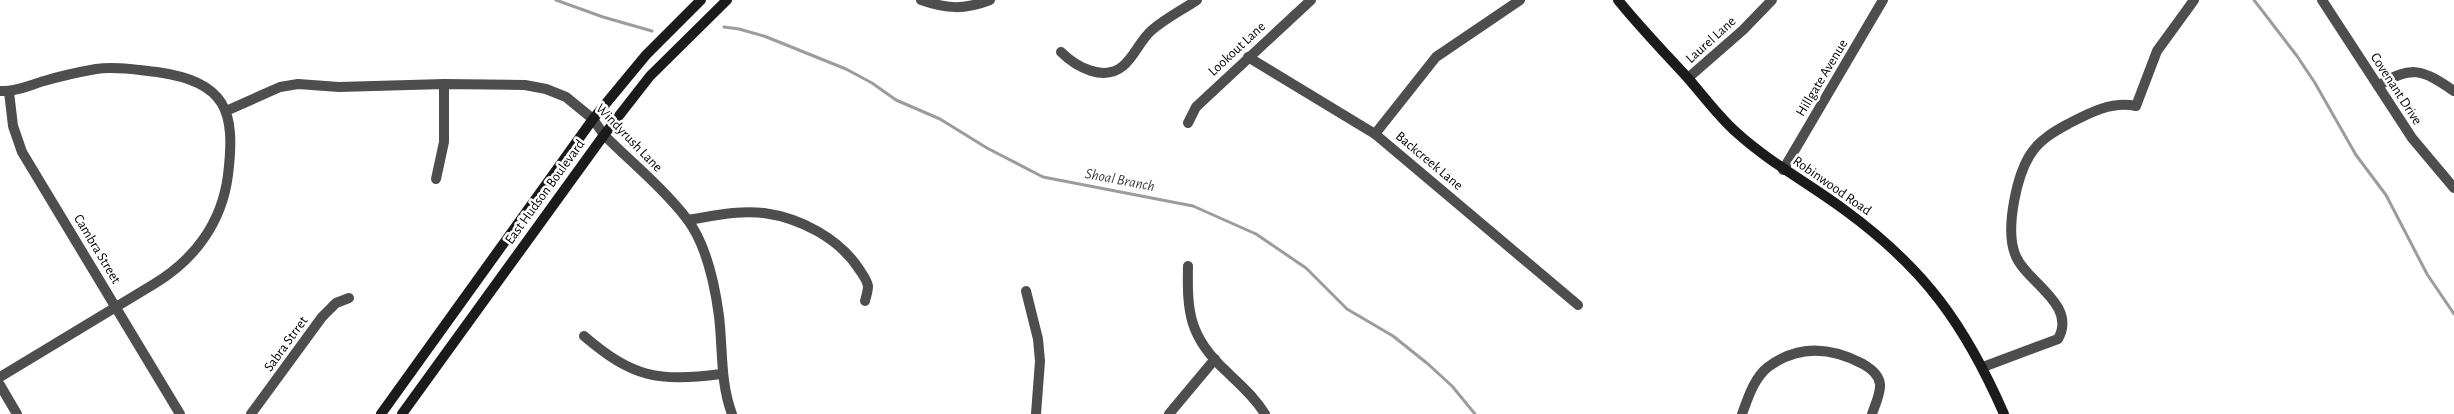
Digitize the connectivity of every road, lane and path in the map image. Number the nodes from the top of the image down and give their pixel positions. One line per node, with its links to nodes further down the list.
1 (700, 0): 21 (main road, East Hudson Boulevard)
2 (727, 0): 24 (main road, East Hudson Boulevard)
3 (921, 0): 4 (street)
4 (990, 0)
5 (1197, 0): 13 (street)
6 (1312, 0): 14 (street, Lookout Lane)
7 (1520, 0): 23 (street)
8 (1618, 0): 15 (main road, Robinwood Road)
9 (1772, 0): 15 (street, Laurel Lane)
10 (1884, 0): 25 (street, Hillgate Avenue)
11 (2194, 0): 37 (street)
12 (2322, 0): 17 (street, Covenant Drive)
13 (1061, 52)
14 (1248, 57): 22 (street, Lookout Lane); 23 (street, Backcreek Lane)
15 (1688, 78): 25 (main road, Robinwood Road)
16 (444, 84): 20 (street, Windyrush Lane); 21 (street, Windyrush Lane); 26 (street)
17 (2378, 86): 18 (street); 27 (street, Covenant Drive)
18 (2454, 91)
19 (4, 92): 20 (street); 34 (street, Cambra Street)
20 (226, 111): 34 (street)
21 (593, 119): 24 (street, Windyrush Lane); 44 (main road, East Hudson Boulevard)
22 (1188, 123)
23 (1375, 134): 33 (street, Backcreek Lane)
24 (604, 135): 28 (street, Windyrush Lane); 45 (main road, East Hudson Boulevard)
25 (1783, 170): 37 (main road, Robinwood Road)
26 (436, 178)
27 (2454, 188)
28 (688, 220): 32 (street); 38 (street, Windyrush Lane)
29 (1188, 266): 36 (street)
30 (1026, 291): 47 (street)
31 (349, 298): 43 (street, Sabra Strret)
32 (866, 301)
33 (1578, 305)
34 (117, 307): 39 (street); 42 (street, Cambra Street)
35 (584, 336): 38 (street)
36 (1215, 359): 48 (street); 49 (street)
37 (1983, 367): 52 (main road, Robinwood Road)
38 (721, 374): 46 (street, Windyrush Lane)
39 (0, 376)
40 (0, 385): 41 (street)
41 (17, 414)
42 (180, 414)
43 (251, 414)
44 (381, 414)
45 (402, 414)
46 (732, 414)
47 (1036, 414)
48 (1169, 414)
49 (1264, 414)
50 (1742, 414): 51 (street)
51 (1872, 414)
52 (2004, 414)

